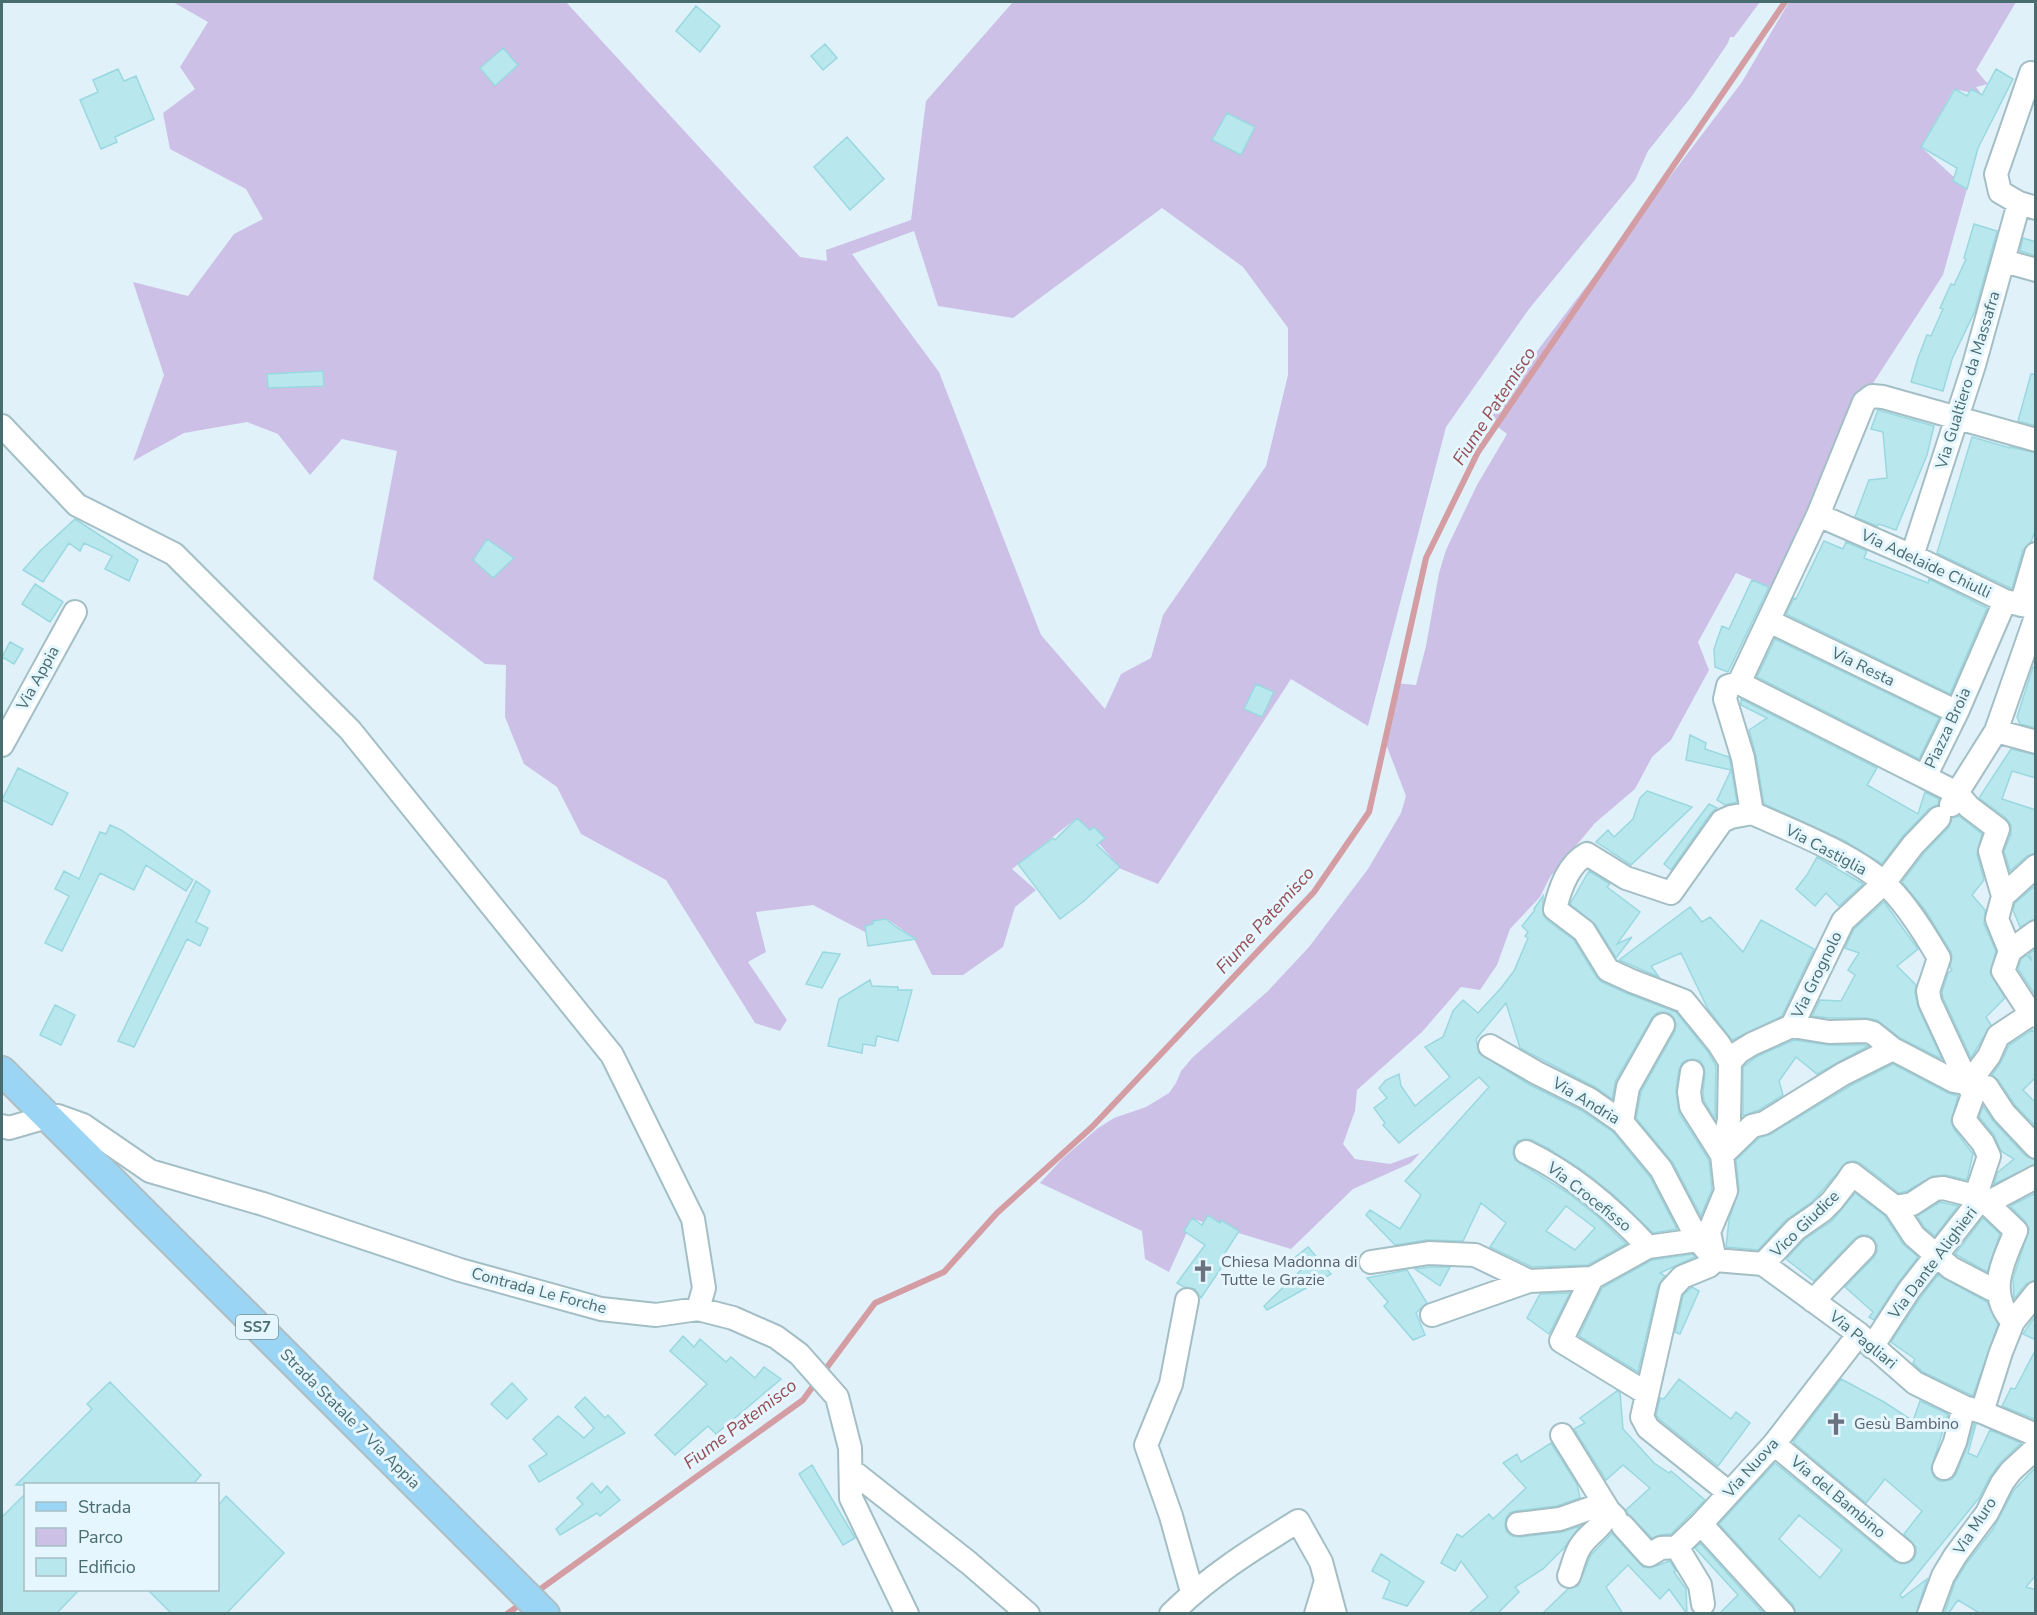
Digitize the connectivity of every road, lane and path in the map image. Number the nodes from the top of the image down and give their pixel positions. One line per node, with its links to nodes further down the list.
1 (2031, 73): 2 (street)
2 (2027, 206): 3 (street, Via Gualtiero da Massafra)
3 (2004, 261): 4 (street); 5 (street, Via Gualtiero da Massafra)
4 (2036, 270)
5 (1957, 417): 7 (street); 8 (street); 10 (street, Via Gualtiero da Massafra)
6 (2, 426): 58 (street)
7 (2036, 440)
8 (1818, 515): 10 (street, Via Adelaide Chiulli); 13 (street)
9 (2036, 554): 11 (street)
10 (1912, 556): 11 (street, Via Adelaide Chiulli)
11 (2024, 608): 15 (street, Piazza Broia); 16 (street)
12 (75, 612): 18 (street, Via Appia)
13 (1769, 621): 14 (street); 15 (street, Via Resta)
14 (1739, 683): 19 (street); 21 (street)
15 (1957, 712): 19 (street, Piazza Broia)
16 (1996, 731): 17 (street); 20 (street)
17 (2036, 742)
18 (2, 745)
19 (1925, 777): 20 (street, Piazza Broia)
20 (1957, 794): 23 (street, Via Grognolo); 24 (street, Piazza Broia)
21 (1752, 813): 23 (street, Via Castiglia); 32 (street)
22 (2036, 866): 24 (street)
23 (1884, 883): 29 (street, Via Grognolo); 35 (street, Via Castiglia)
24 (2003, 896): 26 (street)
25 (2036, 932): 26 (street)
26 (2010, 951): 27 (street)
27 (2033, 1015): 35 (street)
28 (1663, 1025): 37 (street)
29 (1792, 1026): 31 (street); 32 (street, Via Grognolo)
30 (1490, 1046): 37 (street, Via Andria)
31 (1893, 1048): 35 (street); 41 (street)
32 (1730, 1062): 41 (street)
33 (2, 1071): 36 (main road, Strada Statale 7 Via Appia / SS7)
34 (1692, 1072): 41 (street)
35 (1968, 1084): 39 (street); 43 (street)
36 (47, 1117): 38 (street); 58 (street, Contrada Le Forche); 81 (main road, Strada Statale 7 Via Appia / SS7)
37 (1622, 1122): 45 (street, Via Andria)
38 (2, 1126)
39 (2036, 1147)
40 (1526, 1152): 46 (street, Via Crocefisso)
41 (1722, 1155): 49 (street)
42 (2036, 1177): 43 (street, Via Dante Alighieri)
43 (1985, 1201): 44 (street); 48 (street, Via Dante Alighieri); 54 (street)
44 (1895, 1207): 48 (street); 51 (street, Vico Giudice)
45 (1698, 1240): 46 (street); 49 (street)
46 (1648, 1246): 52 (street)
47 (1864, 1248): 57 (street)
48 (1936, 1256): 54 (street); 61 (street, Via Dante Alighieri)
49 (1715, 1260): 51 (street); 62 (street)
50 (1371, 1262): 53 (street)
51 (1763, 1264): 57 (street, Via Pagliari)
52 (1593, 1278): 53 (street); 62 (street)
53 (1529, 1281): 59 (street)
54 (1999, 1293): 60 (street)
55 (2036, 1293): 60 (street)
56 (1187, 1300): 78 (street)
57 (1813, 1301): 61 (street, Via Pagliari)
58 (698, 1309): 69 (street, Contrada Le Forche)
59 (1432, 1315)
60 (2013, 1322): 63 (street)
61 (1865, 1341): 63 (street, Via Pagliari); 66 (street, Via Nuova)
62 (1646, 1393): 70 (street)
63 (1973, 1409): 65 (street, Via Pagliari); 68 (street)
64 (1562, 1435): 71 (street)
65 (2036, 1435)
66 (1774, 1444): 70 (street, Via Nuova); 75 (street, Via del Bambino)
67 (2036, 1448): 87 (street, Via Muro)
68 (1944, 1468)
69 (850, 1470): 82 (street, Contrada Le Forche); 83 (street)
70 (1728, 1492): 73 (street, Via Nuova)
71 (1618, 1520): 72 (street); 74 (street); 76 (street)
72 (1518, 1524)
73 (1701, 1524): 74 (street, Via Nuova); 80 (street)
74 (1677, 1547): 79 (street)
75 (1903, 1551)
76 (1569, 1576)
77 (1326, 1581): 78 (street); 85 (street); 86 (street)
78 (1192, 1592): 84 (street)
79 (1703, 1604)
80 (1776, 1611)
81 (545, 1614)
82 (907, 1614)
83 (1028, 1614)
84 (1171, 1614)
85 (1316, 1614)
86 (1335, 1614)
87 (1929, 1614)

